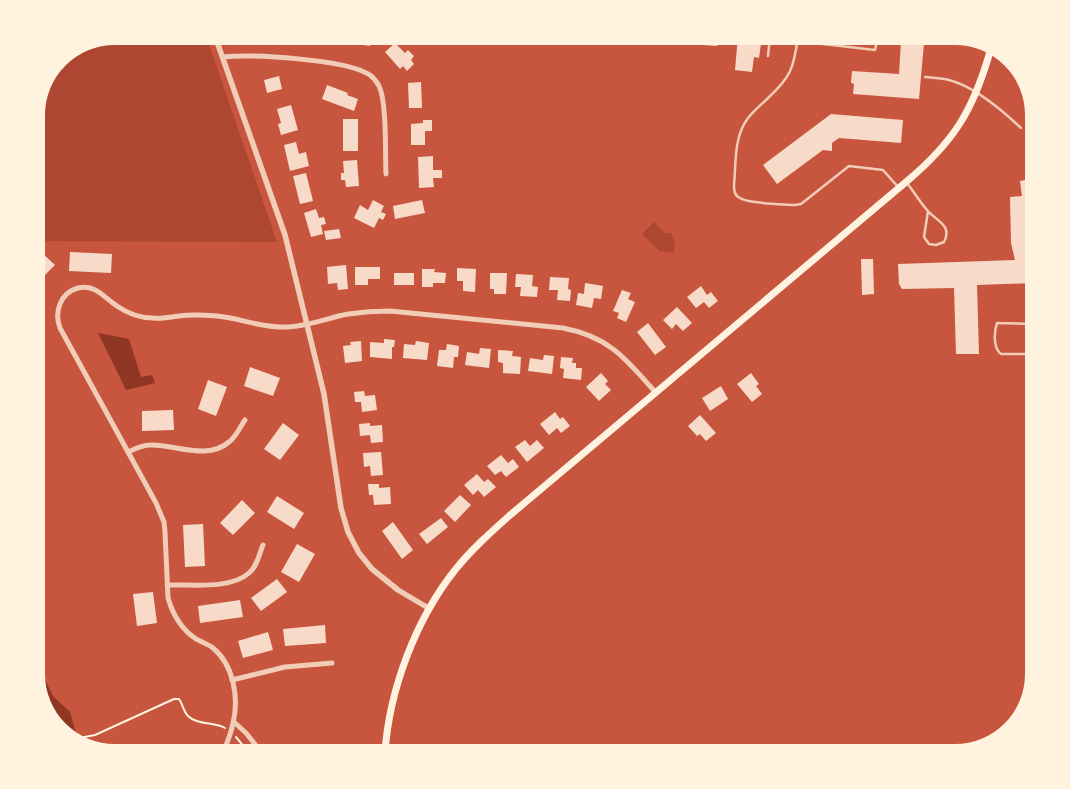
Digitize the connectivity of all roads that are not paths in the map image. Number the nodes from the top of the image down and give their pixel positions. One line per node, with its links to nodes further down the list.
1 (218, 45): 8 (street)
2 (769, 45): 7 (lane)
3 (797, 45): 14 (lane)
4 (832, 45): 5 (lane)
5 (876, 45)
6 (989, 54): 10 (main road)
7 (768, 56)
8 (223, 57): 12 (street); 16 (street)
9 (925, 77): 10 (lane)
10 (976, 94): 11 (lane); 13 (main road)
11 (1021, 128)
12 (386, 174)
13 (906, 182): 14 (main road); 15 (lane)
14 (899, 188): 19 (main road)
15 (928, 212): 15 (lane)
16 (308, 324): 19 (street); 21 (street); 24 (street)
17 (1025, 324): 18 (lane)
18 (1025, 354)
19 (656, 393): 24 (main road)
20 (245, 420): 21 (street)
21 (128, 452): 23 (street)
22 (262, 544): 23 (street)
23 (167, 585): 26 (street)
24 (430, 609): 30 (main road)
25 (332, 663): 26 (street)
26 (232, 680): 27 (street)
27 (234, 722): 28 (street); 29 (street)
28 (226, 744)
29 (255, 744)
30 (387, 744)

